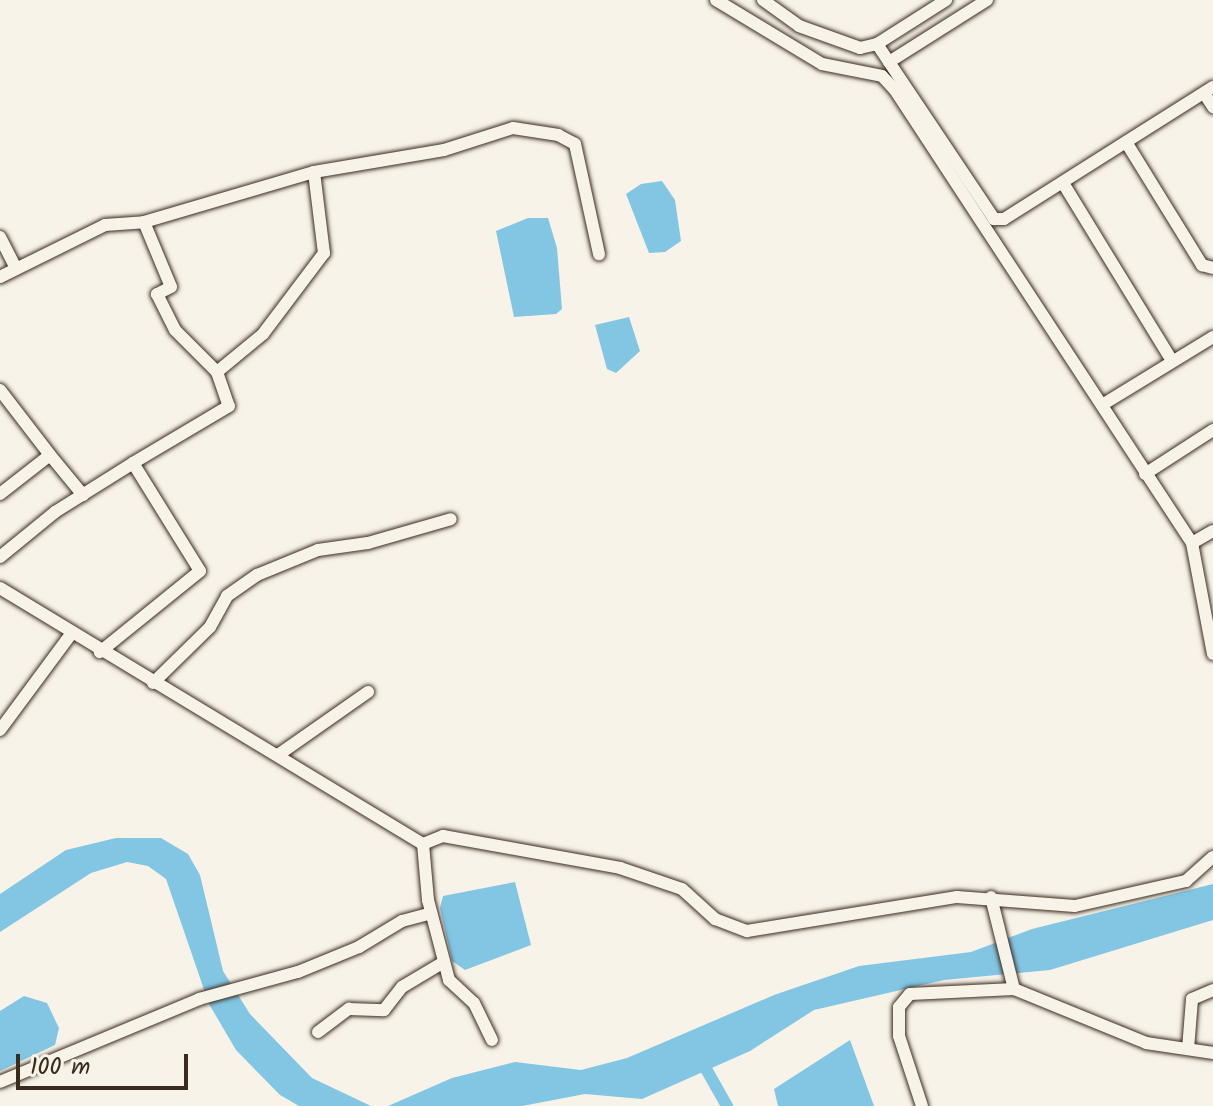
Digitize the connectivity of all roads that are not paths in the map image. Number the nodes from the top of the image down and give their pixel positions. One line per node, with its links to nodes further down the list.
1 (716, 0): 22 (street)
2 (763, 0): 5 (street)
3 (946, 0): 5 (street)
4 (987, 0): 6 (street)
5 (877, 44): 6 (street)
6 (889, 62): 11 (street)
7 (1209, 90): 8 (street); 9 (street)
8 (1213, 107)
9 (1126, 142): 11 (street); 16 (street)
10 (314, 172): 12 (street); 14 (street); 20 (street)
11 (1063, 183): 19 (street)
12 (144, 222): 15 (street); 20 (street)
13 (0, 237): 15 (street)
14 (599, 254)
15 (15, 267): 17 (street)
16 (1213, 268)
17 (0, 277)
18 (1210, 344): 19 (street)
19 (1172, 361): 22 (street)
20 (217, 372): 25 (street)
21 (0, 390): 24 (street)
22 (1102, 405): 26 (street)
23 (1213, 430): 26 (street)
24 (50, 455): 27 (street); 28 (street)
25 (133, 463): 28 (street); 35 (street)
26 (1145, 474): 31 (street)
27 (0, 494)
28 (83, 495): 32 (street)
29 (451, 519): 37 (street)
30 (1213, 531): 31 (street)
31 (1192, 543): 36 (street)
32 (0, 557)
33 (0, 588): 34 (street)
34 (71, 634): 35 (street); 39 (street)
35 (100, 652): 37 (street)
36 (1213, 654)
37 (153, 683): 40 (street)
38 (368, 692): 40 (street)
39 (0, 730)
40 (278, 755): 41 (street)
41 (423, 844): 43 (street); 44 (street)
42 (1213, 857): 43 (street)
43 (991, 897): 46 (street)
44 (431, 913): 45 (street); 52 (street)
45 (444, 962): 48 (street); 49 (street)
46 (1013, 983): 50 (street); 53 (street)
47 (1213, 990): 50 (street)
48 (318, 1032)
49 (492, 1040)
50 (1188, 1049): 51 (street)
51 (1213, 1053)
52 (0, 1082)
53 (922, 1106)

